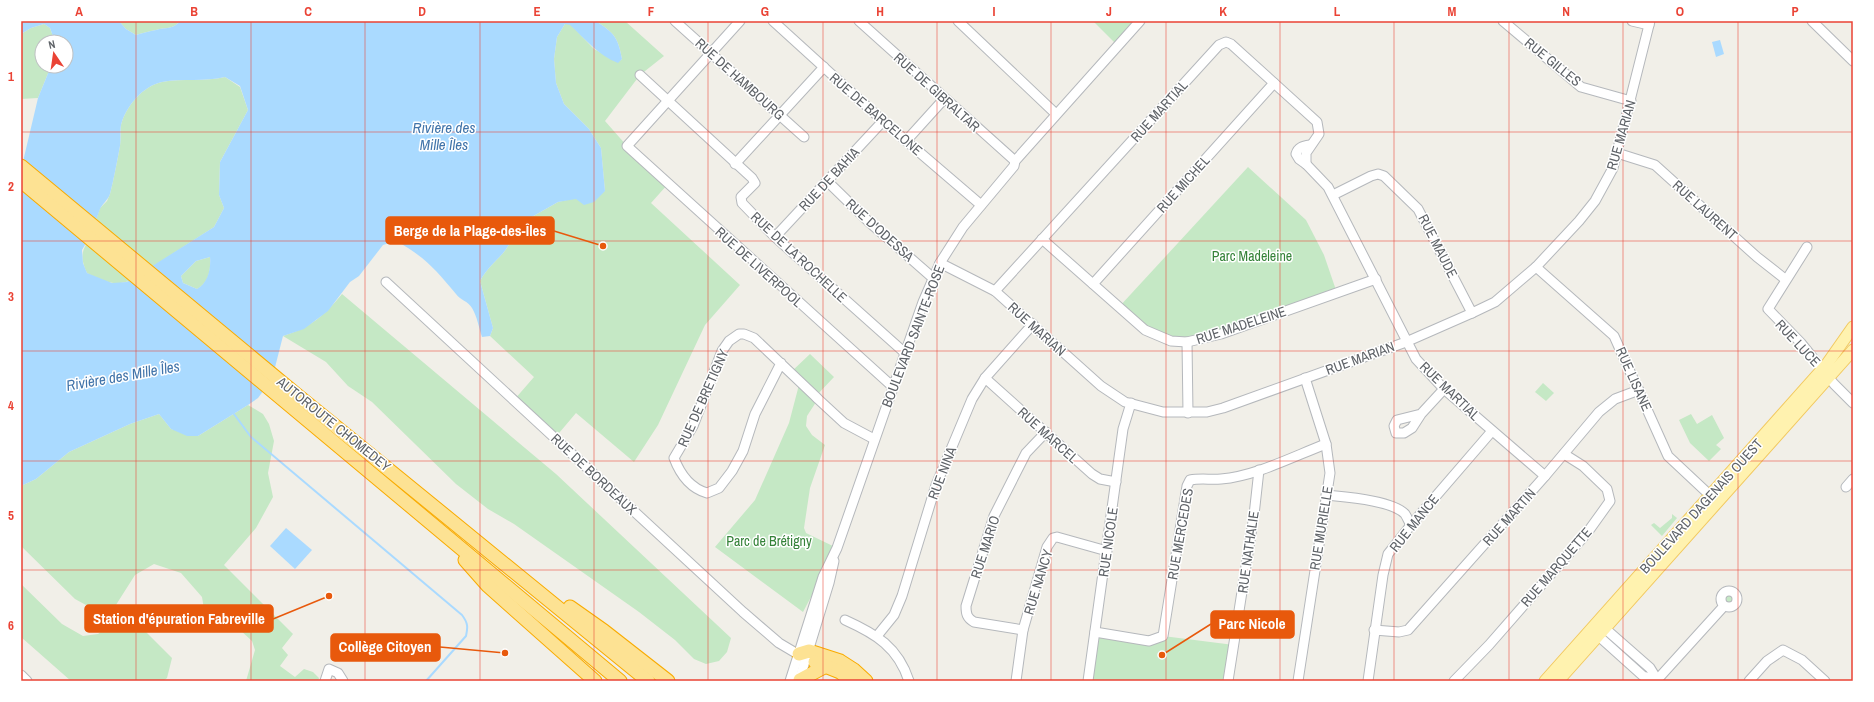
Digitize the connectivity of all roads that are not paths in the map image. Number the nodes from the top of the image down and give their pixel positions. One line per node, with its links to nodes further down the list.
1 (675, 21): 11 (street, RUE DE HAMBOURG)
2 (740, 21): 11 (street)
3 (772, 21): 13 (street, RUE DE BARCELONE)
4 (859, 21): 16 (street, RUE DE GIBRALTAR)
5 (958, 21): 20 (street)
6 (1140, 21): 20 (street, BOULEVARD SAINTE-ROSE)
7 (1503, 21): 18 (street, RUE GILLES)
8 (1632, 21): 10 (street)
9 (1812, 21): 12 (street)
10 (1650, 23): 18 (street, RUE MARIAN)
11 (712, 53): 17 (street); 19 (street, RUE DE HAMBOURG)
12 (1853, 61)
13 (824, 67): 19 (street); 21 (street, RUE DE BARCELONE)
14 (640, 75): 17 (street, RUE DE LA ROCHELLE)
15 (1274, 83): 30 (street, RUE MARTIAL); 33 (street, RUE MARTIAL); 41 (street, RUE MICHEL)
16 (944, 98): 23 (street); 25 (street, RUE DE GIBRALTAR)
17 (668, 101): 26 (street, RUE DE LA ROCHELLE); 54 (street, RUE DE LIVERPOOL)
18 (1631, 101): 24 (street, RUE MARIAN)
19 (779, 114): 22 (street, RUE DE HAMBOURG); 26 (street)
20 (1056, 114): 25 (street, BOULEVARD SAINTE-ROSE)
21 (883, 121): 23 (street, RUE DE BARCELONE); 29 (street, RUE DE BAHIA)
22 (804, 137)
23 (906, 141): 31 (street, RUE DE BARCELONE)
24 (1617, 153): 36 (street, RUE MARIAN); 39 (street, RUE LAURENT)
25 (1015, 161): 31 (street, BOULEVARD SAINTE-ROSE)
26 (735, 164): 32 (street, RUE DE LA ROCHELLE)
27 (21, 166): 57 (highway, AUTOROUTE CHOMEDEY)
28 (21, 181): 57 (highway, AUTOROUTE CHOMEDEY)
29 (827, 181): 32 (street, RUE DE BAHIA); 37 (street, RUE D'ODESSA)
30 (1333, 195): 38 (street, RUE MARTIAL); 43 (street, RUE MAUDE)
31 (981, 205): 35 (street, BOULEVARD SAINTE-ROSE)
32 (775, 237): 49 (street, RUE DE LA ROCHELLE)
33 (1042, 239): 41 (street, RUE MADELEINE); 42 (street, RUE MARTIAL)
34 (1807, 247): 39 (street)
35 (940, 263): 37 (street, BOULEVARD SAINTE-ROSE); 42 (street, RUE MARIAN)
36 (1536, 267): 43 (street, RUE MARIAN); 56 (street, RUE LISANE)
37 (934, 278): 49 (street, BOULEVARD SAINTE-ROSE)
38 (1376, 278): 46 (street, RUE MADELEINE); 47 (street, RUE MARTIAL)
39 (1785, 279): 51 (street, RUE LUCE)
40 (386, 282): 85 (street, RUE DE BORDEAUX)
41 (1093, 284): 46 (street, RUE MADELEINE)
42 (995, 292): 44 (street, RUE MARIAN)
43 (1472, 313): 47 (street, RUE MARIAN)
44 (1032, 324): 52 (street, RUE NINA); 58 (street, RUE MARIAN)
45 (1853, 327): 51 (main road, BOULEVARD DAGENAIS OUEST)
46 (1187, 342): 60 (street)
47 (1406, 342): 53 (street, RUE MARIAN); 55 (street, RUE MARTIAL)
48 (1853, 350): 51 (main road, BOULEVARD DAGENAIS OUEST)
49 (905, 353): 54 (street, BOULEVARD SAINTE-ROSE)
50 (781, 363): 50 (street, RUE DE BRETIGNY); 64 (street, RUE DE BRETIGNY)
51 (1826, 373): 59 (street, RUE LUCE); 73 (main road, BOULEVARD DAGENAIS OUEST)
52 (985, 378): 63 (street, RUE MARCEL); 84 (street, RUE NINA)
53 (1304, 378): 60 (street, RUE MARIAN); 65 (street, RUE MURIELLE)
54 (893, 387): 64 (street, BOULEVARD SAINTE-ROSE)
55 (1444, 389): 61 (street); 62 (street, RUE MARTIAL)
56 (1639, 390): 66 (street, RUE MARTIN); 73 (street, RUE LISANE)
57 (294, 400): 75 (highway, AUTOROUTE CHOMEDEY); 77 (highway, AUTOROUTE CHOMEDEY)
58 (1130, 403): 60 (street, RUE MARIAN); 70 (street, RUE NICOLE)
59 (1853, 403)
60 (1188, 413)
61 (1421, 414)
62 (1492, 431): 68 (street, RUE MARTIAL); 74 (street, RUE MANCE)
63 (1046, 432): 70 (street, RUE MARCEL); 81 (street, RUE MARIO)
64 (874, 439): 85 (street, BOULEVARD SAINTE-ROSE)
65 (1326, 444): 67 (street, RUE MERCEDES); 72 (street, RUE MURIELLE)
66 (1564, 454): 68 (street, RUE MARTIN); 105 (street, RUE MARQUETTE)
67 (1259, 470): 83 (street, RUE MERCEDES); 102 (street, RUE NATHALIE)
68 (1545, 476): 82 (street, RUE MARTIN)
69 (1853, 479): 71 (street)
70 (1116, 482): 76 (street, RUE NICOLE)
71 (1846, 487)
72 (1326, 495): 74 (street); 103 (street, RUE MURIELLE)
73 (1714, 499): 80 (main road, BOULEVARD DAGENAIS OUEST)
74 (1410, 525): 82 (street, RUE MANCE)
75 (438, 528): 88 (highway); 93 (highway, AUTOROUTE CHOMEDEY)
76 (1107, 551): 81 (street, RUE NANCY); 83 (street, RUE NICOLE)
77 (489, 552): 94 (highway, AUTOROUTE CHOMEDEY); 95 (highway)
78 (1724, 606): 108 (street)
79 (845, 620): 84 (street)
80 (1598, 629): 106 (main road, BOULEVARD DAGENAIS OUEST); 107 (main road, BOULEVARD DAGENAIS OUEST); 108 (street)
81 (1023, 630): 100 (street, RUE NANCY)
82 (1374, 630): 104 (street, RUE MANCE)
83 (1095, 632): 101 (street, RUE NICOLE)
84 (877, 636): 99 (street)
85 (804, 655): 86 (highway); 96 (street, BOULEVARD SAINTE-ROSE); 98 (highway)
86 (826, 666): 96 (highway); 97 (highway)
87 (21, 675): 89 (street)
88 (588, 676): 92 (highway)
89 (27, 681)
90 (325, 681): 91 (street)
91 (343, 681)
92 (595, 681)
93 (620, 681)
94 (648, 681)
95 (668, 681)
96 (796, 681)
97 (852, 681)
98 (866, 681)
99 (910, 681)
100 (1016, 681)
101 (1088, 681)
102 (1228, 681)
103 (1298, 681)
104 (1368, 681)
105 (1454, 681)
106 (1545, 681)
107 (1558, 681)
108 (1657, 681)
109 (1749, 681): 110 (street)
110 (1824, 681)

